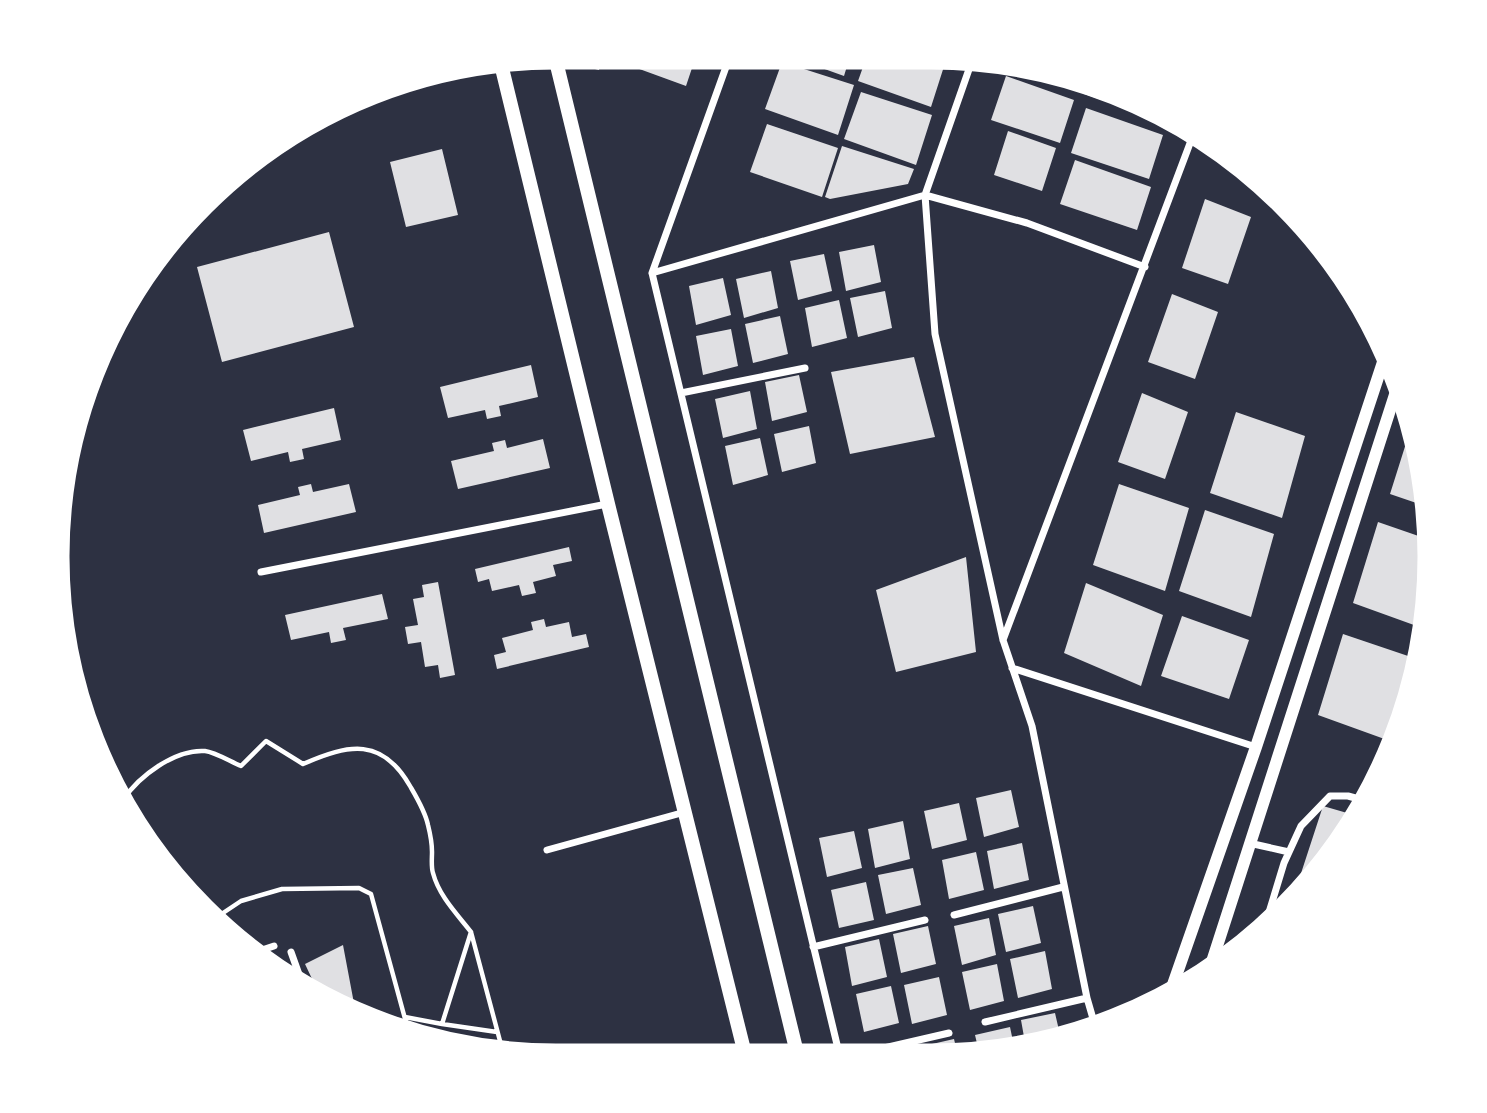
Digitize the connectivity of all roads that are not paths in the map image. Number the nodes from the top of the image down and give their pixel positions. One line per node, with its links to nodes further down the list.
1 (557, 65): 39 (main road)
2 (727, 65): 8 (street)
3 (970, 67): 6 (street)
4 (502, 68): 13 (main road)
5 (1191, 140): 7 (street)
6 (925, 195): 7 (street); 8 (street); 15 (street)
7 (1145, 267): 15 (street)
8 (652, 273): 11 (street)
9 (1383, 363): 17 (street)
10 (804, 368): 11 (street)
11 (681, 393): 28 (street)
12 (1394, 393): 20 (street)
13 (608, 503): 14 (street); 19 (main road)
14 (261, 572)
15 (1003, 640): 16 (street)
16 (1012, 667): 17 (street); 23 (street)
17 (1255, 747): 33 (street)
18 (1358, 799): 22 (street)
19 (685, 812): 21 (street); 38 (main road)
20 (1249, 842): 22 (street); 31 (street)
21 (547, 850)
22 (1289, 852): 24 (street)
23 (1063, 887): 25 (street); 34 (street)
24 (1269, 913)
25 (954, 915)
26 (925, 920): 28 (street)
27 (274, 946): 29 (street)
28 (813, 947): 40 (street)
29 (262, 950)
30 (291, 953): 32 (street)
31 (1213, 959)
32 (299, 975)
33 (1173, 984)
34 (1087, 998): 35 (street); 36 (street)
35 (1093, 1020)
36 (985, 1022)
37 (949, 1033): 41 (street)
38 (744, 1048)
39 (796, 1048)
40 (837, 1048)
41 (884, 1048)

